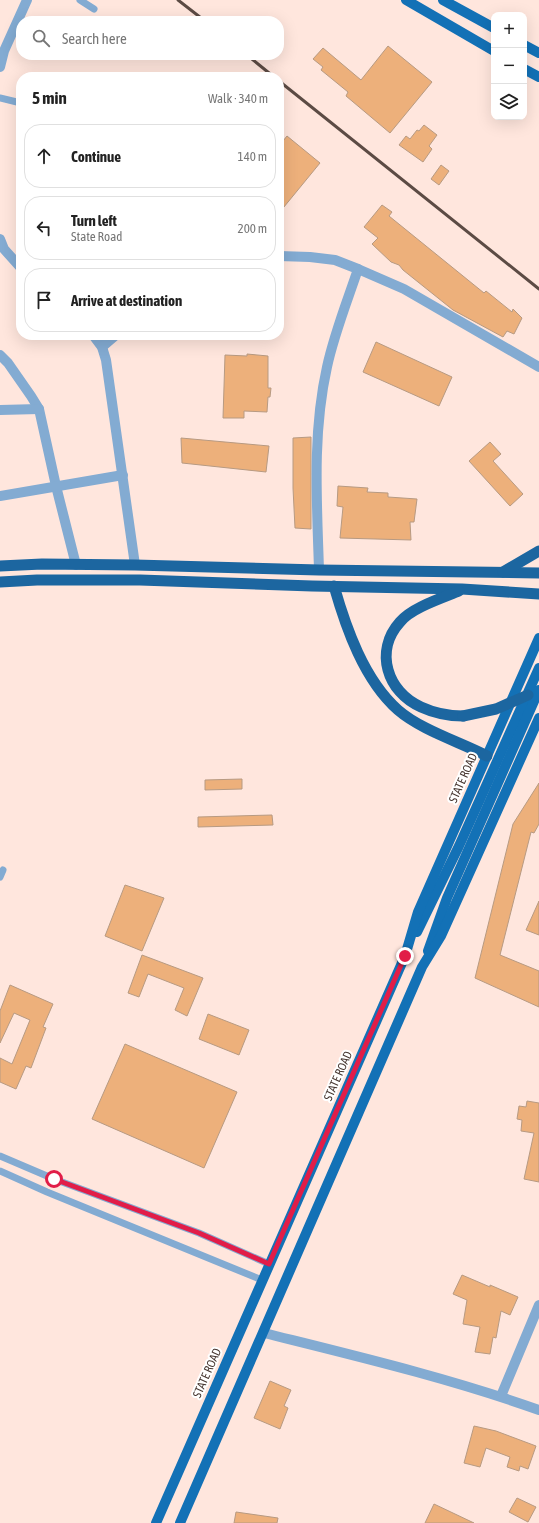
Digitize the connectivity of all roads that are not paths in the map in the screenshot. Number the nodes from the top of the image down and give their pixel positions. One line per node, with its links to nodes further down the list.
1 (27, 0): 6 (street)
2 (80, 0): 5 (lane)
3 (406, 0): 10 (main road)
4 (443, 0): 8 (main road)
5 (94, 9)
6 (20, 16)
7 (16, 25): 12 (street)
8 (491, 26)
9 (527, 47): 11 (main road)
10 (491, 49)
11 (539, 53)
12 (0, 67)
13 (527, 71): 14 (main road)
14 (539, 77)
15 (0, 98): 16 (lane)
16 (16, 102)
17 (0, 239): 20 (street)
18 (0, 254): 21 (street)
19 (284, 256): 22 (street)
20 (16, 262)
21 (16, 265)
22 (358, 269): 27 (street); 37 (street)
23 (97, 340): 25 (street)
24 (110, 340): 25 (street)
25 (102, 347): 30 (street)
26 (0, 355): 29 (street)
27 (539, 367)
28 (0, 410): 29 (street)
29 (39, 410): 31 (street)
30 (123, 475): 31 (street); 35 (street)
31 (56, 486): 32 (street); 34 (street)
32 (0, 496)
33 (539, 551): 38 (highway)
34 (76, 565): 35 (highway); 36 (highway)
35 (135, 565): 37 (highway)
36 (0, 566)
37 (319, 570): 38 (highway)
38 (503, 573): 39 (highway)
39 (539, 573)
40 (0, 582): 41 (highway)
41 (334, 586): 42 (highway); 49 (highway)
42 (462, 589): 43 (highway); 47 (highway, bridge)
43 (539, 594)
44 (539, 638): 49 (main road, STATE ROAD)
45 (539, 668): 47 (main road)
46 (539, 690): 50 (main road)
47 (528, 695): 50 (main road)
48 (539, 718): 52 (main road)
49 (487, 756): 51 (main road, STATE ROAD)
50 (482, 806): 51 (main road); 52 (main road)
51 (405, 956): 55 (main road, STATE ROAD)
52 (422, 968): 58 (main road)
53 (0, 1156): 55 (lane)
54 (0, 1171): 56 (lane)
55 (269, 1264): 56 (main road, STATE ROAD)
56 (262, 1280): 61 (main road, STATE ROAD)
57 (539, 1305): 59 (street)
58 (264, 1333): 59 (street); 62 (main road)
59 (501, 1396): 60 (street)
60 (539, 1410)
61 (156, 1523)
62 (180, 1523)

